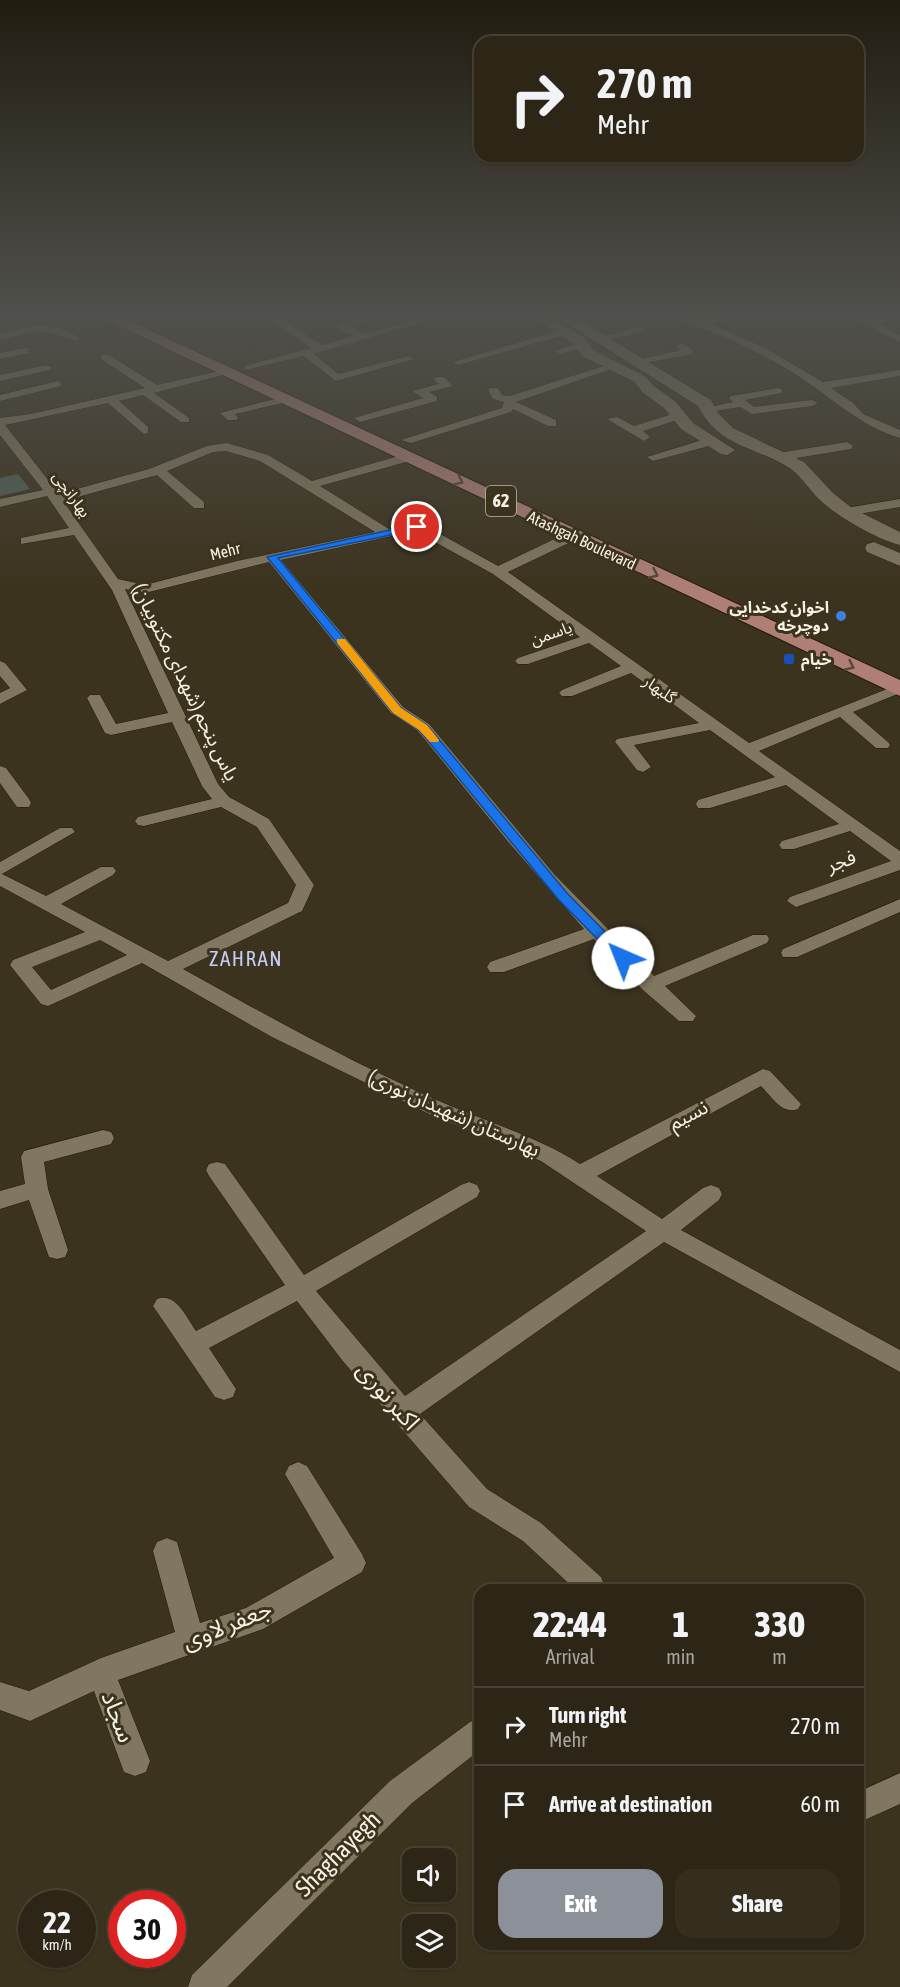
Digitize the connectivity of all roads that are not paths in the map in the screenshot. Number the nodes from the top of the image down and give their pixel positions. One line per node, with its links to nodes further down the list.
1 (78, 407): 21 (street)
2 (118, 407): 23 (street)
3 (170, 407): 20 (street)
4 (253, 407): 17 (street)
5 (303, 407): 29 (main road, Atashgah Boulevard / 62)
6 (335, 407): 18 (main road, Atashgah Boulevard / 62)
7 (403, 407): 18 (street)
8 (508, 407): 29 (street)
9 (520, 407): 22 (street)
10 (669, 407): 16 (street)
11 (718, 407): 15 (street)
12 (745, 407): 13 (street)
13 (784, 407)
14 (848, 407): 26 (street)
15 (708, 408): 24 (street)
16 (679, 416): 19 (street); 27 (street)
17 (232, 418)
18 (360, 418): 29 (main road, Atashgah Boulevard / 62)
19 (613, 419)
20 (185, 420)
21 (0, 422)
22 (552, 423)
23 (144, 430)
24 (727, 431): 27 (street); 32 (street)
25 (2, 432): 38 (street, بهارانچی)
26 (900, 434)
27 (708, 438): 30 (street); 31 (street)
28 (847, 446): 32 (street)
29 (408, 448): 34 (main road, Atashgah Boulevard / 62); 36 (main road, Atashgah Boulevard / 62); 37 (street)
30 (727, 450)
31 (652, 457)
32 (778, 457): 42 (street)
33 (139, 458): 35 (street)
34 (455, 463): 36 (main road); 58 (main road, Atashgah Boulevard / 62)
35 (155, 470): 37 (street); 38 (street); 41 (street)
36 (436, 470): 46 (main road, Atashgah Boulevard / 62, one-way to 46)
37 (310, 485): 45 (street)
38 (53, 495): 39 (street); 44 (street, بهارانچی)
39 (0, 503)
40 (900, 503): 42 (street)
41 (199, 505)
42 (846, 512): 47 (street)
43 (417, 527): 45 (street, Mehr); 52 (street, گلبهار)
44 (77, 530): 48 (street); 53 (street, بهارانچی)
45 (386, 533): 50 (street, Mehr)
46 (572, 536): 52 (street); 58 (main road, Atashgah Boulevard / 62, one-way to 58)
47 (898, 538): 49 (street)
48 (26, 541)
49 (874, 548): 51 (street)
50 (272, 557): 53 (street, Mehr); 87 (street)
51 (900, 560)
52 (498, 571): 54 (street, گلبهار)
53 (113, 582): 63 (street, یاس پنجم (شهدای مکتوبیان))
54 (590, 638): 55 (street, یاسمن); 57 (street, گلبهار)
55 (523, 661)
56 (0, 666): 61 (street)
57 (631, 668): 59 (street); 64 (street, گلبهار)
58 (900, 682): 62 (street)
59 (567, 693)
60 (95, 698): 63 (street)
61 (0, 699)
62 (842, 711): 65 (street); 66 (street)
63 (178, 716): 70 (street, یاس پنجم (شهدای مکتوبیان))
64 (711, 724): 66 (street, گلبهار); 67 (street)
65 (882, 745)
66 (747, 750): 69 (street, گلبهار)
67 (643, 767)
68 (0, 771): 71 (street)
69 (788, 778): 72 (street); 74 (street, گلبهار)
70 (223, 801): 73 (street); 93 (street, یاس پنجم (شهدای مکتوبیان))
71 (23, 803)
72 (704, 804)
73 (144, 821)
74 (853, 825): 76 (street); 77 (street, گلبهار)
75 (66, 832): 79 (street)
76 (788, 845)
77 (900, 859)
78 (900, 864): 84 (street, فجر)
79 (0, 869)
80 (107, 872): 85 (street)
81 (0, 879): 82 (street, بهارستان (شهیدان نوری))
82 (24, 891): 83 (street); 85 (street, بهارستان (شهیدان نوری))
83 (0, 896)
84 (796, 901)
85 (46, 904): 88 (street, بهارستان (شهیدان نوری))
86 (900, 905): 90 (street)
87 (597, 931): 92 (street); 94 (street)
88 (101, 933): 91 (street, بهارستان (شهیدان نوری)); 91 (street)
89 (760, 939): 94 (street)
90 (790, 952)
91 (143, 956): 93 (street, بهارستان (شهیدان نوری))
92 (497, 967)
93 (168, 969): 99 (street, بهارستان (شهیدان نوری))
94 (650, 985): 95 (street)
95 (686, 1016)
96 (791, 1104): 99 (street, نسیم)
97 (103, 1138): 100 (street)
98 (217, 1170): 106 (street, اکبر نوری)
99 (579, 1175): 104 (street, بهارستان (شهیدان نوری))
100 (37, 1189): 103 (street); 105 (street)
101 (469, 1191): 106 (street)
102 (711, 1194): 104 (street)
103 (0, 1200)
104 (663, 1231): 109 (street, بهارستان (شهیدان نوری)); 111 (street)
105 (57, 1250)
106 (301, 1288): 108 (street); 111 (street, اکبر نوری)
107 (165, 1306): 108 (street)
108 (194, 1344): 110 (street)
109 (900, 1362)
110 (224, 1389)
111 (402, 1412): 114 (street, اکبر نوری)
112 (298, 1474): 115 (street, جعفر لاوی)
113 (167, 1551): 115 (street)
114 (589, 1584)
115 (192, 1641): 116 (street, جعفر لاوی)
116 (101, 1672): 117 (street, جعفر لاوی); 119 (street, سجاد)
117 (0, 1696)
118 (474, 1737): 122 (street, Shaghayegh)
119 (135, 1761)
120 (900, 1788): 121 (street)
121 (864, 1805)
122 (204, 1987)

